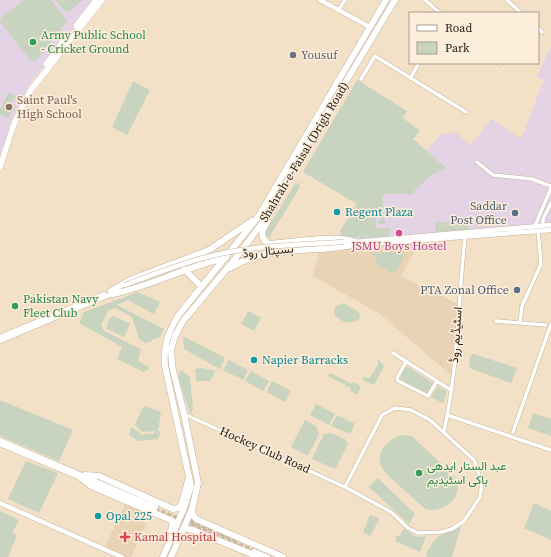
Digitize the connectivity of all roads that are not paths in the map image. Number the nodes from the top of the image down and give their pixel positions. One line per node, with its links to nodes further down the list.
1 (96, 0): 19 (main road)
2 (102, 0): 21 (main road)
3 (320, 0): 9 (main road)
4 (345, 0): 9 (street)
5 (386, 0): 12 (highway, Shahrah-e-Faisal (Drigh Road))
6 (395, 0): 24 (highway, Shahrah-e-Faisal (Drigh Road))
7 (425, 0): 10 (street)
8 (506, 0): 11 (street)
9 (339, 9): 12 (main road)
10 (439, 12)
11 (520, 12)
12 (370, 27): 25 (highway, Shahrah-e-Faisal (Drigh Road))
13 (539, 29): 14 (street)
14 (542, 32)
15 (418, 64): 16 (street)
16 (411, 77): 17 (street); 18 (street)
17 (361, 79)
18 (466, 112)
19 (0, 156)
20 (477, 162): 22 (street)
21 (0, 167)
22 (551, 187): 28 (street)
23 (551, 204): 27 (street)
24 (272, 210): 31 (highway); 36 (highway, Shahrah-e-Faisal (Drigh Road))
25 (258, 217): 32 (highway); 33 (highway, Shahrah-e-Faisal (Drigh Road))
26 (551, 225): 27 (main road, ہسپتال روڈ)
27 (543, 226): 28 (main road, ہسپتال روڈ)
28 (537, 228): 29 (main road, ہسپتال روڈ); 30 (main road, ہسپتال روڈ); 31 (main road, ہسپتال روڈ); 40 (street)
29 (551, 230)
30 (465, 237): 31 (main road, ہسپتال روڈ); 49 (street, اسٹیڈیم روڈ)
31 (356, 243): 36 (highway); 38 (main road, ہسپتال روڈ, bridge)
32 (206, 251): 34 (highway); 38 (highway)
33 (226, 258): 34 (highway); 37 (highway, Shahrah-e-Faisal (Drigh Road))
34 (214, 260): 35 (highway)
35 (184, 269): 37 (highway); 38 (highway)
36 (223, 272): 47 (highway, Shahrah-e-Faisal (Drigh Road))
37 (202, 287): 47 (highway, Shahrah-e-Faisal (Drigh Road))
38 (112, 292): 43 (main road, ہسپتال روڈ); 44 (main road, ہسپتال روڈ)
39 (496, 321): 40 (street)
40 (520, 323): 42 (street)
41 (551, 324): 53 (street)
42 (546, 325)
43 (0, 336)
44 (0, 341)
45 (393, 353): 46 (street)
46 (406, 362): 48 (street); 48 (street)
47 (168, 366): 50 (highway); 57 (highway)
48 (437, 381): 49 (street)
49 (451, 390): 51 (street, اسٹیڈیم روڈ)
50 (184, 414): 59 (street, Hockey Club Road); 63 (highway)
51 (448, 415): 52 (street, اسٹیڈیم روڈ); 56 (street)
52 (444, 432): 59 (street); 59 (street, Hockey Club Road)
53 (513, 432)
54 (0, 440): 58 (main road)
55 (0, 444): 58 (main road)
56 (551, 450)
57 (190, 473): 62 (highway); 66 (highway)
58 (83, 477): 61 (main road); 62 (highway); 64 (highway)
59 (345, 487)
60 (0, 503): 67 (main road)
61 (155, 508)
62 (179, 508): 64 (highway)
63 (192, 509): 65 (highway); 72 (highway)
64 (173, 521): 66 (highway)
65 (185, 528): 68 (highway); 69 (highway)
66 (164, 554)
67 (122, 557)
68 (171, 557)
69 (259, 557)
70 (268, 557): 71 (main road)
71 (277, 557)
72 (283, 557)

